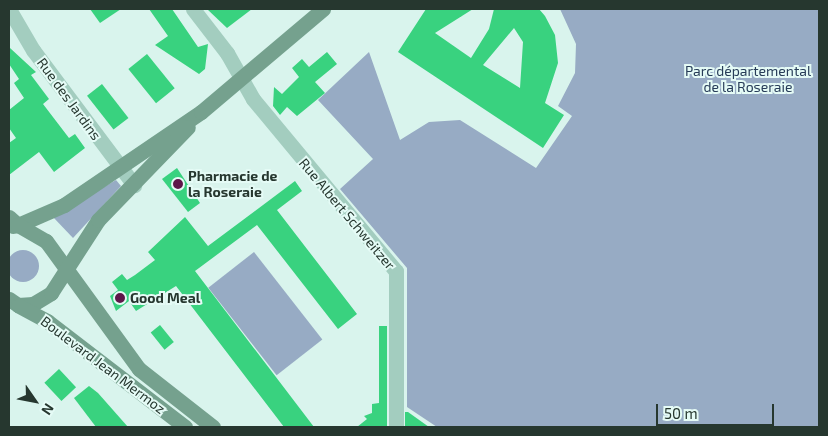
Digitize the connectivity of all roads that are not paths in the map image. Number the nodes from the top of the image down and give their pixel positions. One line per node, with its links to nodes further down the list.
1 (9, 9): 6 (street, Rue des Jardins)
2 (193, 9): 4 (street, Rue Albert Schweitzer)
3 (321, 10): 4 (main road)
4 (240, 81): 5 (main road); 13 (street, Rue Albert Schweitzer)
5 (201, 112): 6 (main road); 7 (main road)
6 (118, 168): 7 (street, Rue des Jardins); 8 (main road)
7 (134, 184): 9 (main road)
8 (12, 223): 9 (main road, Boulevard Jean Mermoz)
9 (64, 270): 10 (main road, Boulevard Jean Mermoz); 12 (main road, Boulevard Jean Mermoz)
10 (12, 304): 11 (main road, Boulevard Jean Mermoz)
11 (185, 427)
12 (213, 427)
13 (396, 427)

